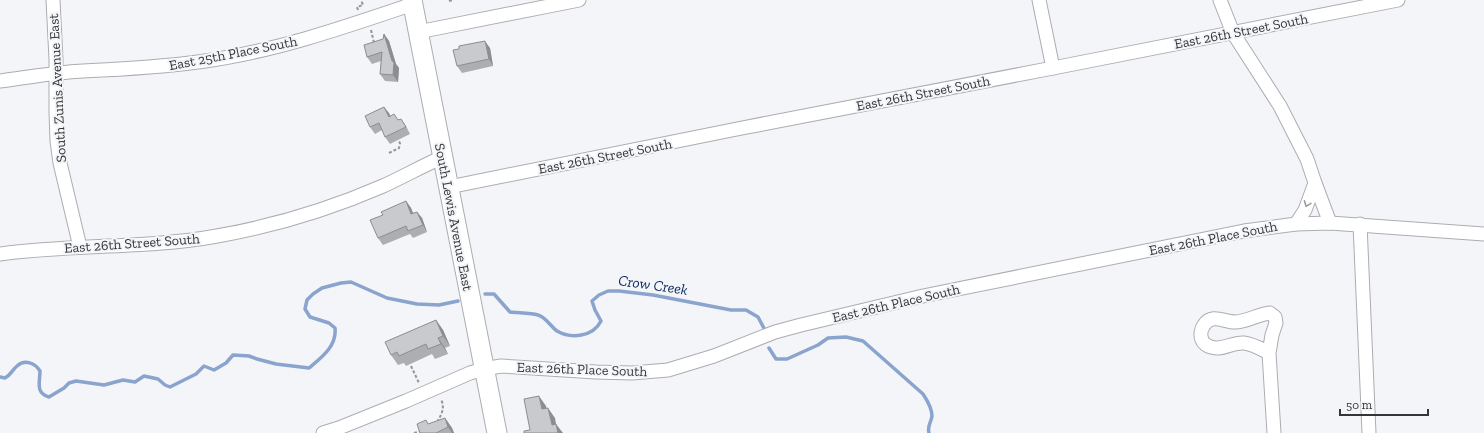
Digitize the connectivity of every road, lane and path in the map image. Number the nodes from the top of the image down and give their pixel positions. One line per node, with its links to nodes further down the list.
1 (53, 0): 14 (street, South Zunis Avenue East)
2 (453, 0): 7 (path)
3 (579, 0): 10 (street)
4 (1039, 0): 13 (street)
5 (1220, 0): 11 (street)
6 (1398, 0): 11 (street, East 26th Street South)
7 (449, 1)
8 (412, 2): 9 (street, East 25th Place South); 10 (main road, South Lewis Avenue East)
9 (369, 19): 12 (path); 14 (street, East 25th Place South)
10 (418, 32): 18 (main road, South Lewis Avenue East)
11 (1233, 33): 13 (street, East 26th Street South); 19 (street)
12 (376, 50)
13 (1053, 68): 20 (street, East 26th Street South)
14 (56, 73): 15 (street, East 25th Place South); 25 (street, South Zunis Avenue East)
15 (0, 81)
16 (398, 140): 17 (path)
17 (389, 153)
18 (442, 157): 20 (main road, South Lewis Avenue East); 25 (street, East 26th Street South)
19 (1315, 183): 21 (street); 22 (street, one-way to 22)
20 (449, 187): 29 (main road, South Lewis Avenue East)
21 (1330, 223): 22 (street, East 26th Place South); 23 (street, East 26th Place South)
22 (1296, 224): 29 (street, East 26th Place South)
23 (1360, 224): 24 (street, East 26th Place South); 38 (street)
24 (1484, 234)
25 (80, 247): 26 (street, East 26th Street South)
26 (0, 254)
27 (1269, 353): 27 (street); 37 (street)
28 (411, 366): 30 (path)
29 (484, 369): 30 (street, East 26th Place South); 36 (main road, South Lewis Avenue East)
30 (423, 394): 34 (street, East 26th Place South)
31 (441, 400): 32 (path)
32 (435, 425)
33 (426, 429): 35 (path)
34 (323, 433)
35 (414, 433)
36 (497, 433)
37 (1274, 433)
38 (1369, 433)

